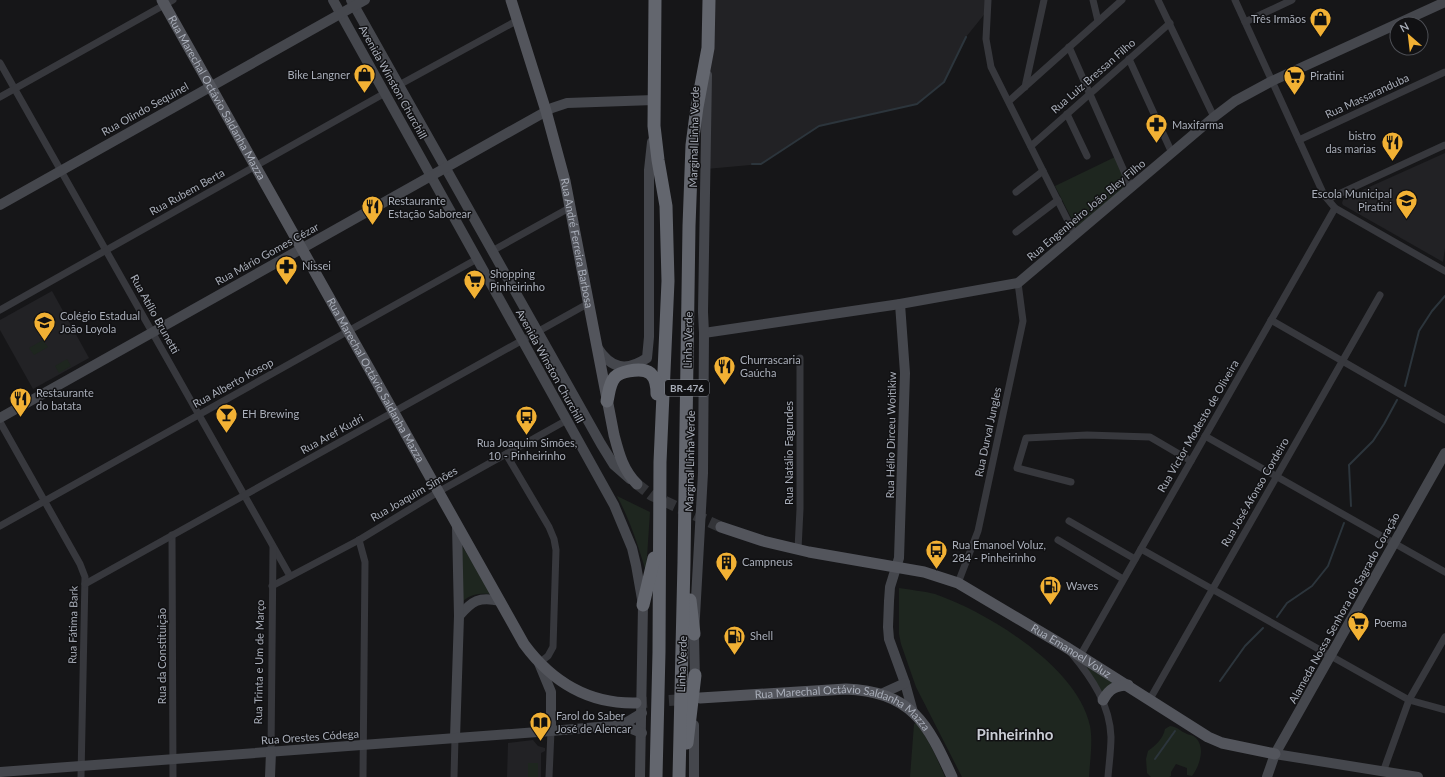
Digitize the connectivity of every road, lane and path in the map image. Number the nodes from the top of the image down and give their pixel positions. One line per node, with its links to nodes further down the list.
1 (333, 0): 16 (street, Avenida Winston Churchill)
2 (365, 0): 15 (street, Rua Olindo Sequinel)
3 (511, 0): 17 (main road, Rua André Ferreira Barbosa)
4 (655, 0): 34 (highway, Linha Verde / BR-476)
5 (709, 0): 22 (highway, Linha Verde / BR-476)
6 (988, 0): 35 (street)
7 (1044, 0): 29 (street)
8 (1093, 0): 18 (street)
9 (1122, 0): 18 (street)
10 (1158, 0): 20 (street)
11 (1235, 0): 19 (street)
12 (1292, 0): 19 (street)
13 (167, 2): 28 (main road, Rua Marechal Octávio Saldanha Mazza); 30 (street)
14 (1445, 2): 26 (street, Rua Engenheiro João Bley Filho)
15 (352, 3): 16 (street, Rua Olindo Sequinel); 27 (street, Avenida Winston Churchill)
16 (341, 14): 28 (street, Rua Olindo Sequinel); 31 (street, Avenida Winston Churchill)
17 (518, 20): 27 (street); 36 (main road, Rua André Ferreira Barbosa)
18 (1098, 21): 21 (street)
19 (1245, 22): 26 (street)
20 (1170, 23): 23 (street, Rua Luiz Bressan Filho); 38 (street)
21 (1069, 47): 29 (street); 32 (street)
22 (708, 48): 73 (street, Marginal Linha Verde); 109 (highway, Linha Verde / BR-476)
23 (1129, 59): 32 (street, Rua Luiz Bressan Filho); 43 (street)
24 (0, 63): 30 (street, Rua Atílio Brunetti)
25 (1445, 72): 40 (street, Rua Massaranduba)
26 (1272, 81): 38 (street, Rua Engenheiro João Bley Filho); 40 (street)
27 (399, 85): 46 (street, Avenida Winston Churchill)
28 (211, 87): 45 (main road, Rua Marechal Octávio Saldanha Mazza); 47 (street, Rua Olindo Sequinel)
29 (1025, 87): 35 (street)
30 (15, 89): 33 (street); 47 (street, Rua Atílio Brunetti)
31 (385, 93): 45 (street, Rua Rubem Berta); 49 (street, Avenida Winston Churchill)
32 (1090, 94): 37 (street, Rua Luiz Bressan Filho); 50 (street)
33 (0, 97)
34 (654, 100): 36 (street, Rua Mário Gomes Cézar); 39 (highway, Linha Verde / BR-476)
35 (1009, 102): 42 (street)
36 (546, 111): 46 (street, Rua Mário Gomes Cézar); 55 (main road, Rua André Ferreira Barbosa)
37 (1067, 114): 42 (street, Rua Luiz Bressan Filho); 44 (street)
38 (1214, 117): 43 (street, Rua Engenheiro João Bley Filho)
39 (654, 126): 75 (street); 89 (highway, Linha Verde / BR-476)
40 (1299, 140): 52 (street)
41 (1445, 145): 52 (street)
42 (1031, 146): 48 (street)
43 (1172, 153): 50 (street, Rua Engenheiro João Bley Filho)
44 (1087, 156)
45 (255, 166): 59 (main road, Rua Marechal Octávio Saldanha Mazza); 60 (street, Rua Rubem Berta)
46 (445, 168): 49 (street, Rua Mário Gomes Cézar); 61 (street, Avenida Winston Churchill)
47 (61, 171): 54 (street, Rua Olindo Sequinel); 60 (street, Rua Atílio Brunetti)
48 (1043, 171): 51 (street); 53 (street)
49 (431, 176): 59 (street, Rua Mário Gomes Cézar); 62 (street, Avenida Winston Churchill)
50 (1131, 187): 58 (street, Rua Engenheiro João Bley Filho)
51 (1016, 192)
52 (1328, 199): 56 (street)
53 (1058, 200): 57 (street); 58 (street)
54 (0, 205)
55 (571, 207): 61 (street); 66 (main road, Rua André Ferreira Barbosa)
56 (1335, 208): 63 (street); 69 (street, Rua Victor Modesto de Oliveira)
57 (1016, 232)
58 (1075, 235): 64 (street, Rua Engenheiro João Bley Filho)
59 (302, 249): 70 (main road, Rua Marechal Octávio Saldanha Mazza); 72 (street, Rua Mário Gomes Cézar)
60 (106, 251): 68 (street, Rua Rubem Berta); 72 (street, Rua Atílio Brunetti)
61 (492, 251): 71 (street, Avenida Winston Churchill)
62 (477, 259): 70 (street, Rua Alberto Kosop); 74 (street, Avenida Winston Churchill)
63 (1445, 271)
64 (1018, 283): 67 (street); 114 (street, Rua Durval Jungles)
65 (1380, 295): 77 (street, Rua José Afonso Cordeiro)
66 (589, 303): 71 (street, Rua Aref Kudri); 75 (main road, Rua André Ferreira Barbosa)
67 (900, 304): 73 (street); 110 (street, Rua Hélio Dirceu Woitikiw)
68 (0, 310)
69 (1271, 320): 77 (street); 85 (street, Rua Victor Modesto de Oliveira)
70 (348, 331): 79 (main road, Rua Marechal Octávio Saldanha Mazza); 80 (street, Rua Alberto Kosop)
71 (538, 332): 74 (street, Rua Aref Kudri); 92 (street, Avenida Winston Churchill)
72 (152, 333): 80 (street, Rua Atílio Brunetti); 81 (street, Rua Mário Gomes Cézar)
73 (704, 333): 121 (street, Marginal Linha Verde)
74 (522, 340): 79 (street, Rua Aref Kudri); 82 (street, Avenida Winston Churchill)
75 (597, 347): 78 (main road, Rua André Ferreira Barbosa)
76 (800, 358): 106 (street, Rua Natálio Fagundes)
77 (1342, 361): 83 (street); 90 (street, Rua José Afonso Cordeiro)
78 (607, 401): 89 (highway); 92 (main road, Rua André Ferreira Barbosa)
79 (393, 412): 93 (main road, Rua Marechal Octávio Saldanha Mazza); 94 (street, Rua Aref Kudri)
80 (198, 415): 94 (street, Rua Atílio Brunetti); 95 (street, Rua Alberto Kosop)
81 (0, 418)
82 (566, 420): 87 (street, Rua Joaquim Simões); 119 (street, Avenida Winston Churchill)
83 (1445, 420)
84 (0, 422): 95 (street, Rua Fátima Bark)
85 (1205, 436): 88 (street, Rua Victor Modesto de Oliveira); 90 (street)
86 (1445, 453): 104 (street, Alameda Nossa Senhora do Sagrado Coração)
87 (506, 454): 93 (street, Rua Joaquim Simões); 126 (street)
88 (1191, 461): 91 (street); 107 (street, Rua Victor Modesto de Oliveira)
89 (660, 462): 101 (highway, Linha Verde / BR-476)
90 (1277, 476): 104 (street); 117 (street, Rua José Afonso Cordeiro)
91 (1071, 482)
92 (637, 484)
93 (438, 492): 98 (main road, Rua Marechal Octávio Saldanha Mazza); 102 (street, Rua Joaquim Simões)
94 (244, 495): 100 (street, Rua Aref Kudri); 105 (street, Rua Atílio Brunetti)
95 (44, 501): 97 (street, Rua Alberto Kosop); 115 (street, Rua Fátima Bark)
96 (1069, 521): 108 (street)
97 (0, 526)
98 (457, 526): 118 (main road, Rua Marechal Octávio Saldanha Mazza); 120 (street)
99 (721, 527): 106 (main road, Rua Emanoel Voluz)
100 (172, 535): 115 (street, Rua Aref Kudri); 148 (street, Rua da Constituição)
101 (659, 538): 119 (highway); 158 (highway, Linha Verde / BR-476)
102 (359, 540): 112 (street, Rua Joaquim Simões); 145 (street)
103 (1058, 540): 113 (street)
104 (1394, 543): 111 (street); 125 (street, Alameda Nossa Senhora do Sagrado Coração)
105 (274, 547): 112 (street, Rua Atílio Brunetti); 116 (street, Rua Trinta e Um de Março)
106 (798, 549): 110 (main road, Rua Emanoel Voluz)
107 (1141, 549): 108 (street, Rua Victor Modesto de Oliveira); 117 (street)
108 (1135, 559): 113 (street, Rua Victor Modesto de Oliveira)
109 (684, 562): 121 (highway); 159 (highway, Linha Verde / BR-476)
110 (897, 566): 114 (main road, Rua Emanoel Voluz); 128 (street, Rua Hélio Dirceu Woitikiw)
111 (1445, 572)
112 (290, 576): 116 (street, Rua Joaquim Simões)
113 (1123, 579): 124 (street, Rua Victor Modesto de Oliveira)
114 (958, 583): 123 (main road, Rua Emanoel Voluz)
115 (85, 584): 150 (street, Rua Fátima Bark)
116 (272, 586): 146 (street, Rua Trinta e Um de Março)
117 (1212, 589): 125 (street); 134 (street, Rua José Afonso Cordeiro)
118 (500, 601): 120 (street); 126 (main road, Rua Marechal Octávio Saldanha Mazza)
119 (643, 605): 140 (street)
120 (458, 616): 144 (street)
121 (694, 634): 127 (street, Marginal Linha Verde)
122 (1445, 637): 136 (street)
123 (1066, 647): 124 (main road, Rua Emanoel Voluz); 135 (street)
124 (1080, 656): 130 (main road, Rua Emanoel Voluz)
125 (1331, 656): 136 (street); 147 (street, Alameda Nossa Senhora do Sagrado Coração)
126 (539, 663): 129 (main road, Rua Marechal Octávio Saldanha Mazza); 131 (street)
127 (695, 675): 160 (highway); 161 (street, Marginal Linha Verde)
128 (905, 683): 132 (street); 139 (street, Rua Hélio Dirceu Woitikiw)
129 (564, 684): 131 (street); 137 (main road, Rua Marechal Octávio Saldanha Mazza)
130 (1128, 685): 134 (main road, Rua Emanoel Voluz); 135 (main road)
131 (551, 692): 142 (street)
132 (881, 694): 133 (main road, Rua Marechal Octávio Saldanha Mazza); 139 (main road, Rua Marechal Octávio Saldanha Mazza)
133 (700, 698)
134 (1150, 699): 147 (main road, Rua Emanoel Voluz)
135 (1103, 700): 163 (street)
136 (1409, 700): 138 (street); 151 (street)
137 (636, 703)
138 (1445, 710)
139 (913, 712): 162 (main road, Rua Marechal Octávio Saldanha Mazza)
140 (642, 713): 141 (street, Rua Orestes Códega); 143 (street)
141 (622, 725): 142 (street, Rua Orestes Códega); 143 (street, Rua Orestes Códega)
142 (551, 731): 144 (street, Rua Orestes Códega); 156 (street)
143 (642, 733): 157 (street)
144 (455, 738): 145 (street, Rua Orestes Códega); 155 (street)
145 (363, 745): 146 (street, Rua Orestes Códega); 154 (street)
146 (270, 752): 148 (street, Rua Orestes Códega); 153 (street, Rua Trinta e Um de Março)
147 (1275, 754): 151 (street, Rua Emanoel Voluz); 164 (street, Alameda Nossa Senhora do Sagrado Coração)
148 (173, 760): 150 (street, Rua Orestes Códega); 152 (street, Rua da Constituição)
149 (0, 772): 150 (street, Rua Orestes Códega)
150 (81, 772)
151 (1382, 774): 165 (street, Rua Emanoel Voluz)
152 (173, 777)
153 (270, 777)
154 (363, 777)
155 (454, 777)
156 (549, 777)
157 (640, 777)
158 (656, 777)
159 (679, 777)
160 (684, 777)
161 (694, 777)
162 (952, 777)
163 (1108, 777)
164 (1267, 777)
165 (1418, 777)

